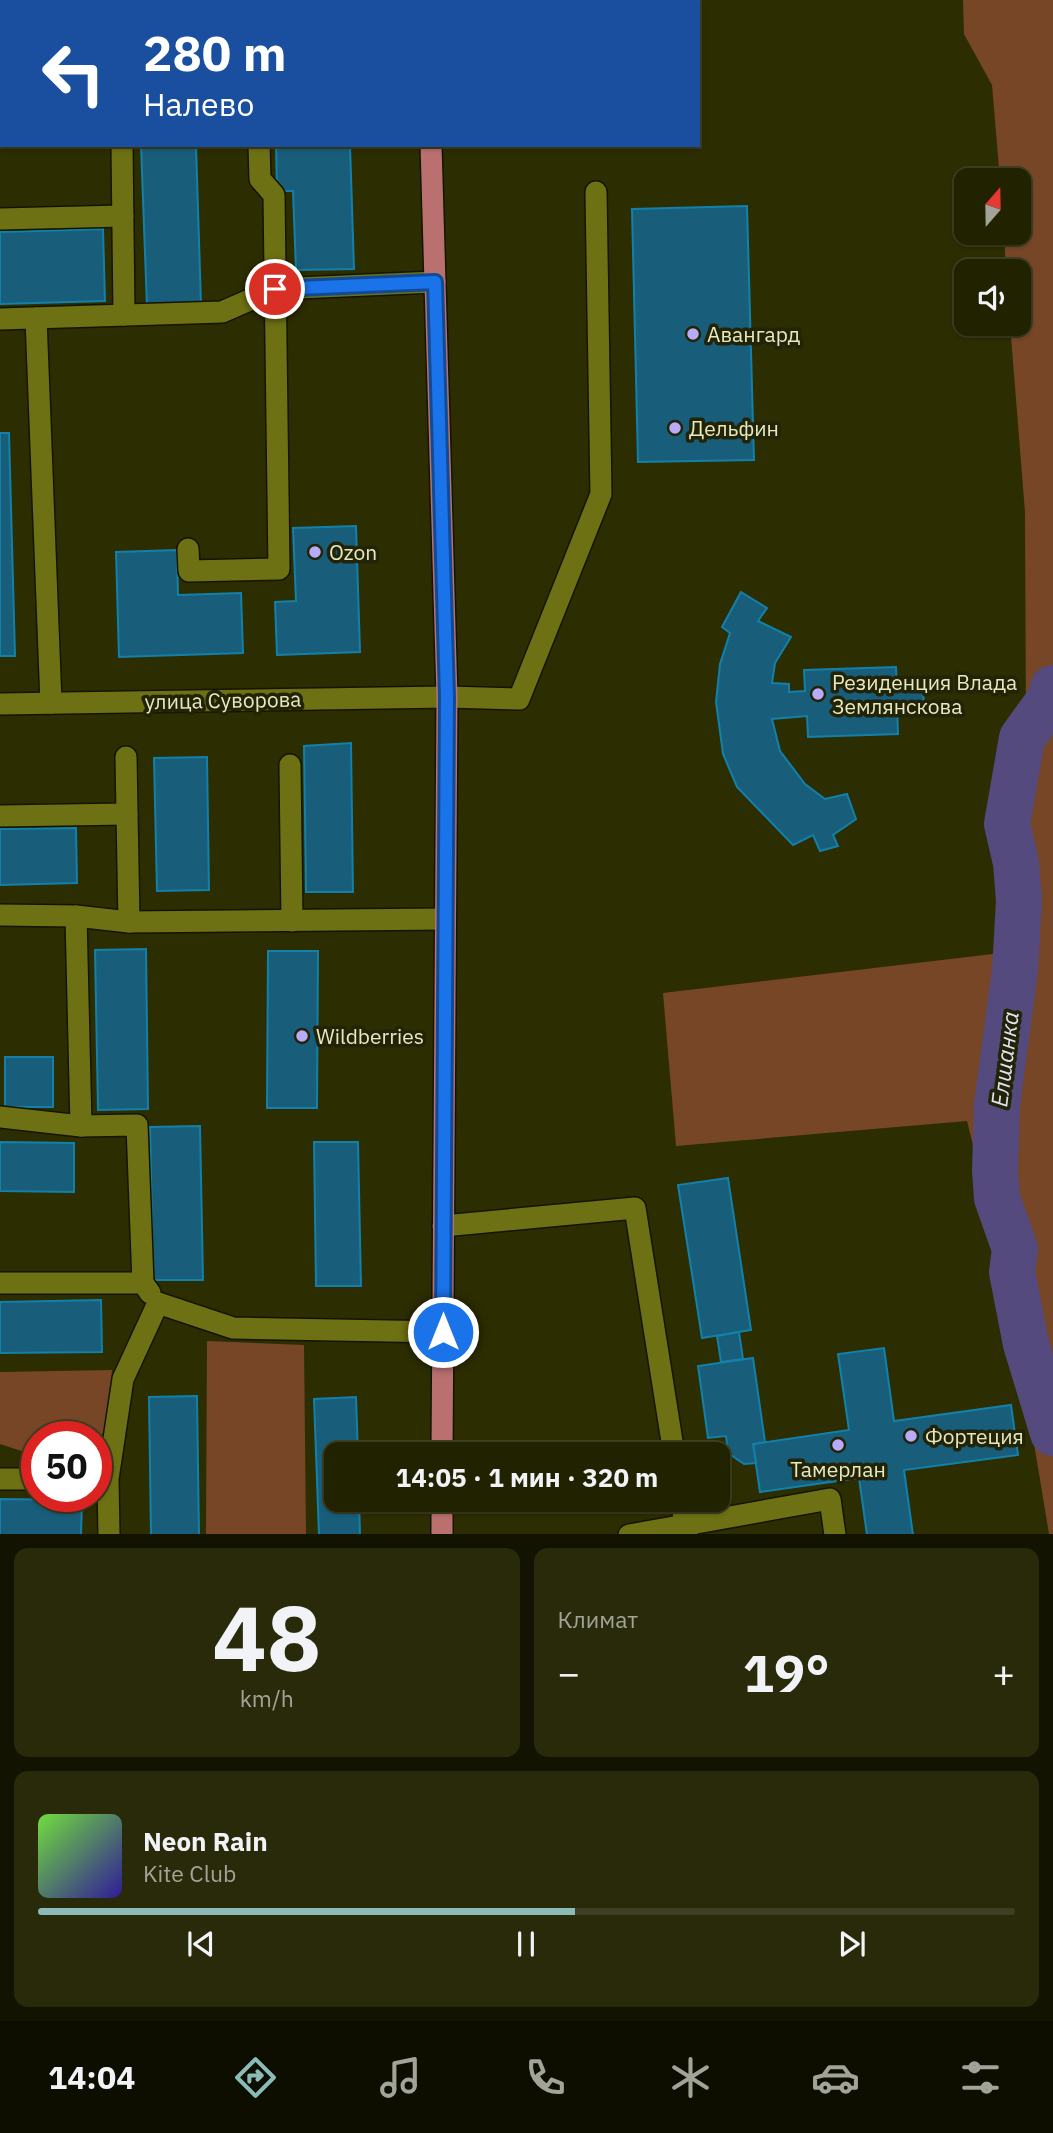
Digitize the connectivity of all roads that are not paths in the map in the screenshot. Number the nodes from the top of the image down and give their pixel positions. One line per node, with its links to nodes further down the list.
1 (122, 147): 5 (street)
2 (259, 147): 8 (street)
3 (432, 147): 7 (main road)
4 (596, 192): 13 (street, улица Суворова)
5 (122, 216): 6 (street); 9 (street)
6 (0, 219)
7 (435, 282): 8 (street); 13 (main road)
8 (275, 289): 9 (street); 12 (street)
9 (124, 315): 10 (street)
10 (36, 318): 11 (street); 14 (street)
11 (0, 319)
12 (188, 549)
13 (447, 697): 14 (street, улица Суворова); 22 (main road)
14 (51, 703): 15 (street, улица Суворова)
15 (0, 704)
16 (126, 757): 18 (street)
17 (290, 765): 23 (street)
18 (127, 814): 19 (street); 24 (street)
19 (0, 816)
20 (0, 915): 21 (street)
21 (76, 916): 24 (street); 26 (street)
22 (445, 919): 23 (street); 27 (main road)
23 (292, 921): 24 (street)
24 (129, 922)
25 (0, 1117): 26 (street)
26 (81, 1126): 29 (street)
27 (443, 1226): 31 (main road); 34 (street)
28 (0, 1283): 29 (street)
29 (143, 1283): 30 (street)
30 (158, 1303): 31 (street); 32 (street)
31 (443, 1332): 33 (main road)
32 (112, 1431)
33 (442, 1442)
34 (672, 1442)
35 (0, 1479): 36 (street)
36 (21, 1479)
37 (106, 1512): 40 (street)
38 (442, 1512): 41 (main road)
39 (685, 1529): 42 (street); 43 (street)
40 (109, 1534)
41 (442, 1534)
42 (638, 1534)
43 (835, 1534)

